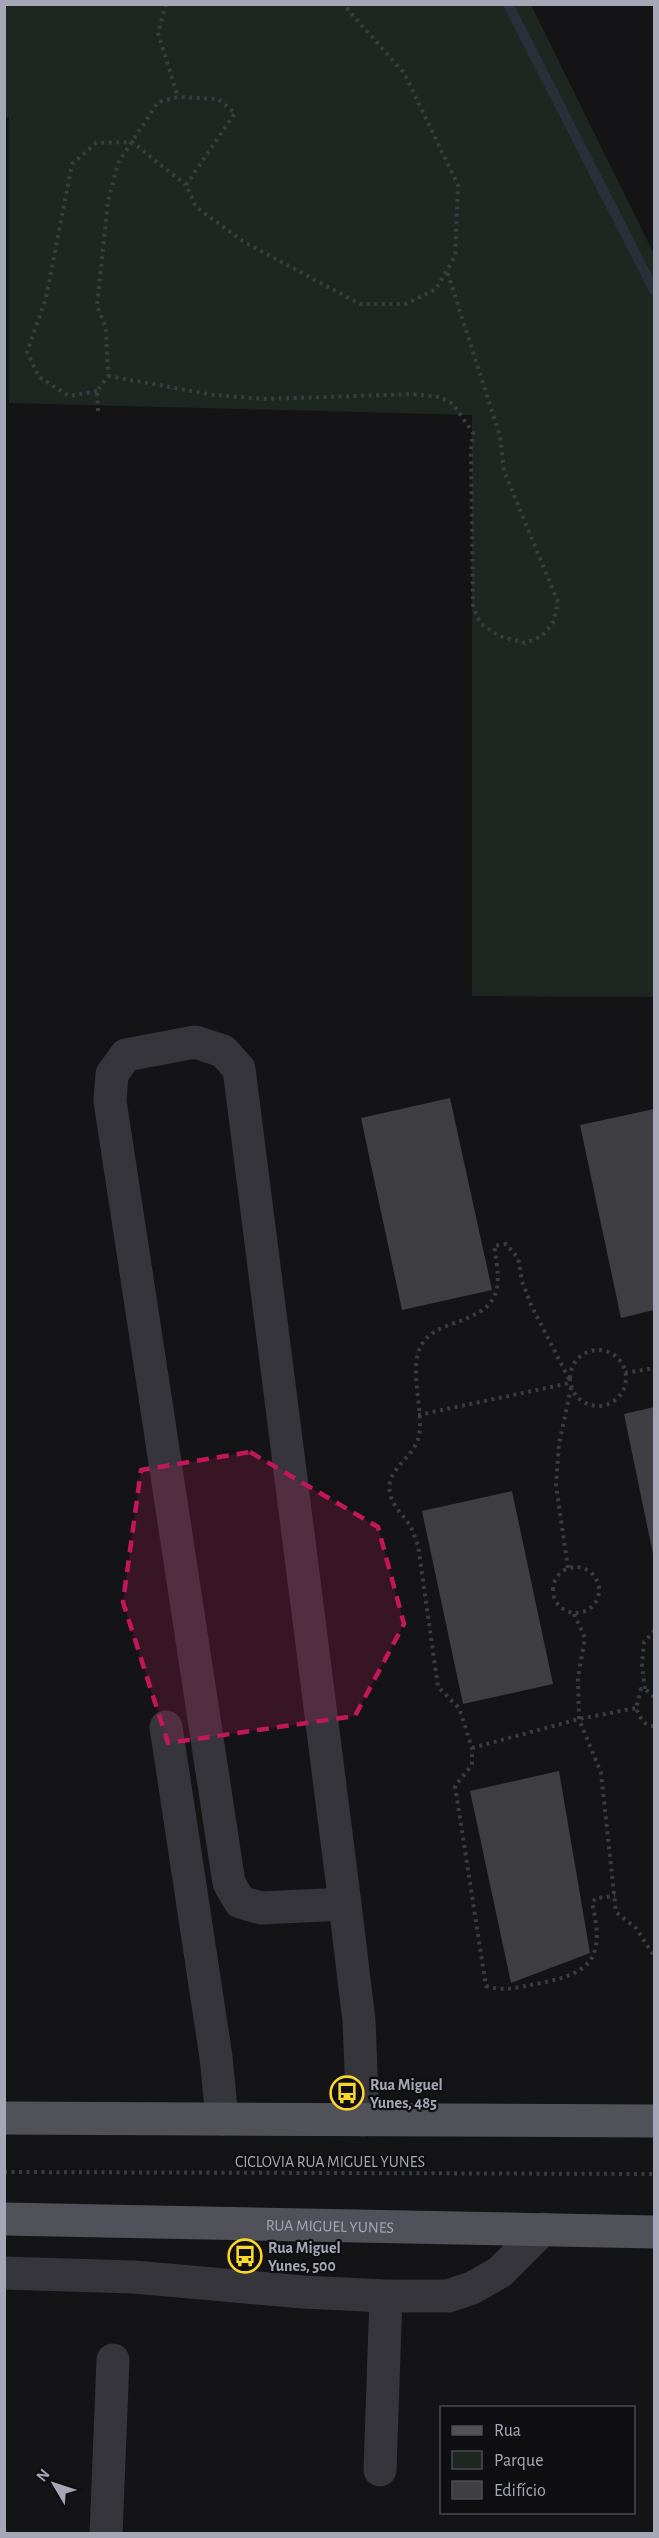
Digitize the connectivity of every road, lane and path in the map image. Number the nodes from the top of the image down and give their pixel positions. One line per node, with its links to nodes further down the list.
1 (166, 4): 3 (path)
2 (343, 4): 6 (path)
3 (178, 96): 4 (path); 5 (path)
4 (132, 142): 5 (path); 7 (path); 8 (path)
5 (186, 185): 6 (path)
6 (447, 270): 7 (path)
7 (108, 376): 8 (path)
8 (97, 391): 9 (path)
9 (98, 411)
10 (654, 1368): 11 (path)
11 (625, 1373): 12 (path); 12 (path)
12 (570, 1383): 13 (path); 13 (path); 14 (path)
13 (418, 1415): 23 (path)
14 (568, 1568): 15 (path); 15 (path)
15 (574, 1614): 20 (path)
16 (654, 1631): 17 (path)
17 (645, 1689): 18 (path); 19 (path)
18 (654, 1697)
19 (636, 1708): 20 (path); 21 (path)
20 (579, 1719): 23 (path); 24 (path)
21 (654, 1726)
22 (166, 1727): 28 (street)
23 (472, 1748): 24 (path)
24 (615, 1896): 26 (path)
25 (345, 1904): 25 (street); 29 (street)
26 (654, 1956)
27 (4, 2118): 28 (main road)
28 (222, 2119): 29 (main road)
29 (363, 2120): 30 (main road)
30 (654, 2121)
31 (4, 2172): 32 (path, CICLOVIA RUA MIGUEL YUNES)
32 (654, 2174)
33 (4, 2219): 34 (main road, RUA MIGUEL YUNES)
34 (543, 2229): 35 (main road, RUA MIGUEL YUNES); 37 (street)
35 (654, 2232)
36 (4, 2273): 37 (street)
37 (386, 2296): 39 (street)
38 (113, 2360): 40 (street)
39 (380, 2470)
40 (106, 2534)

